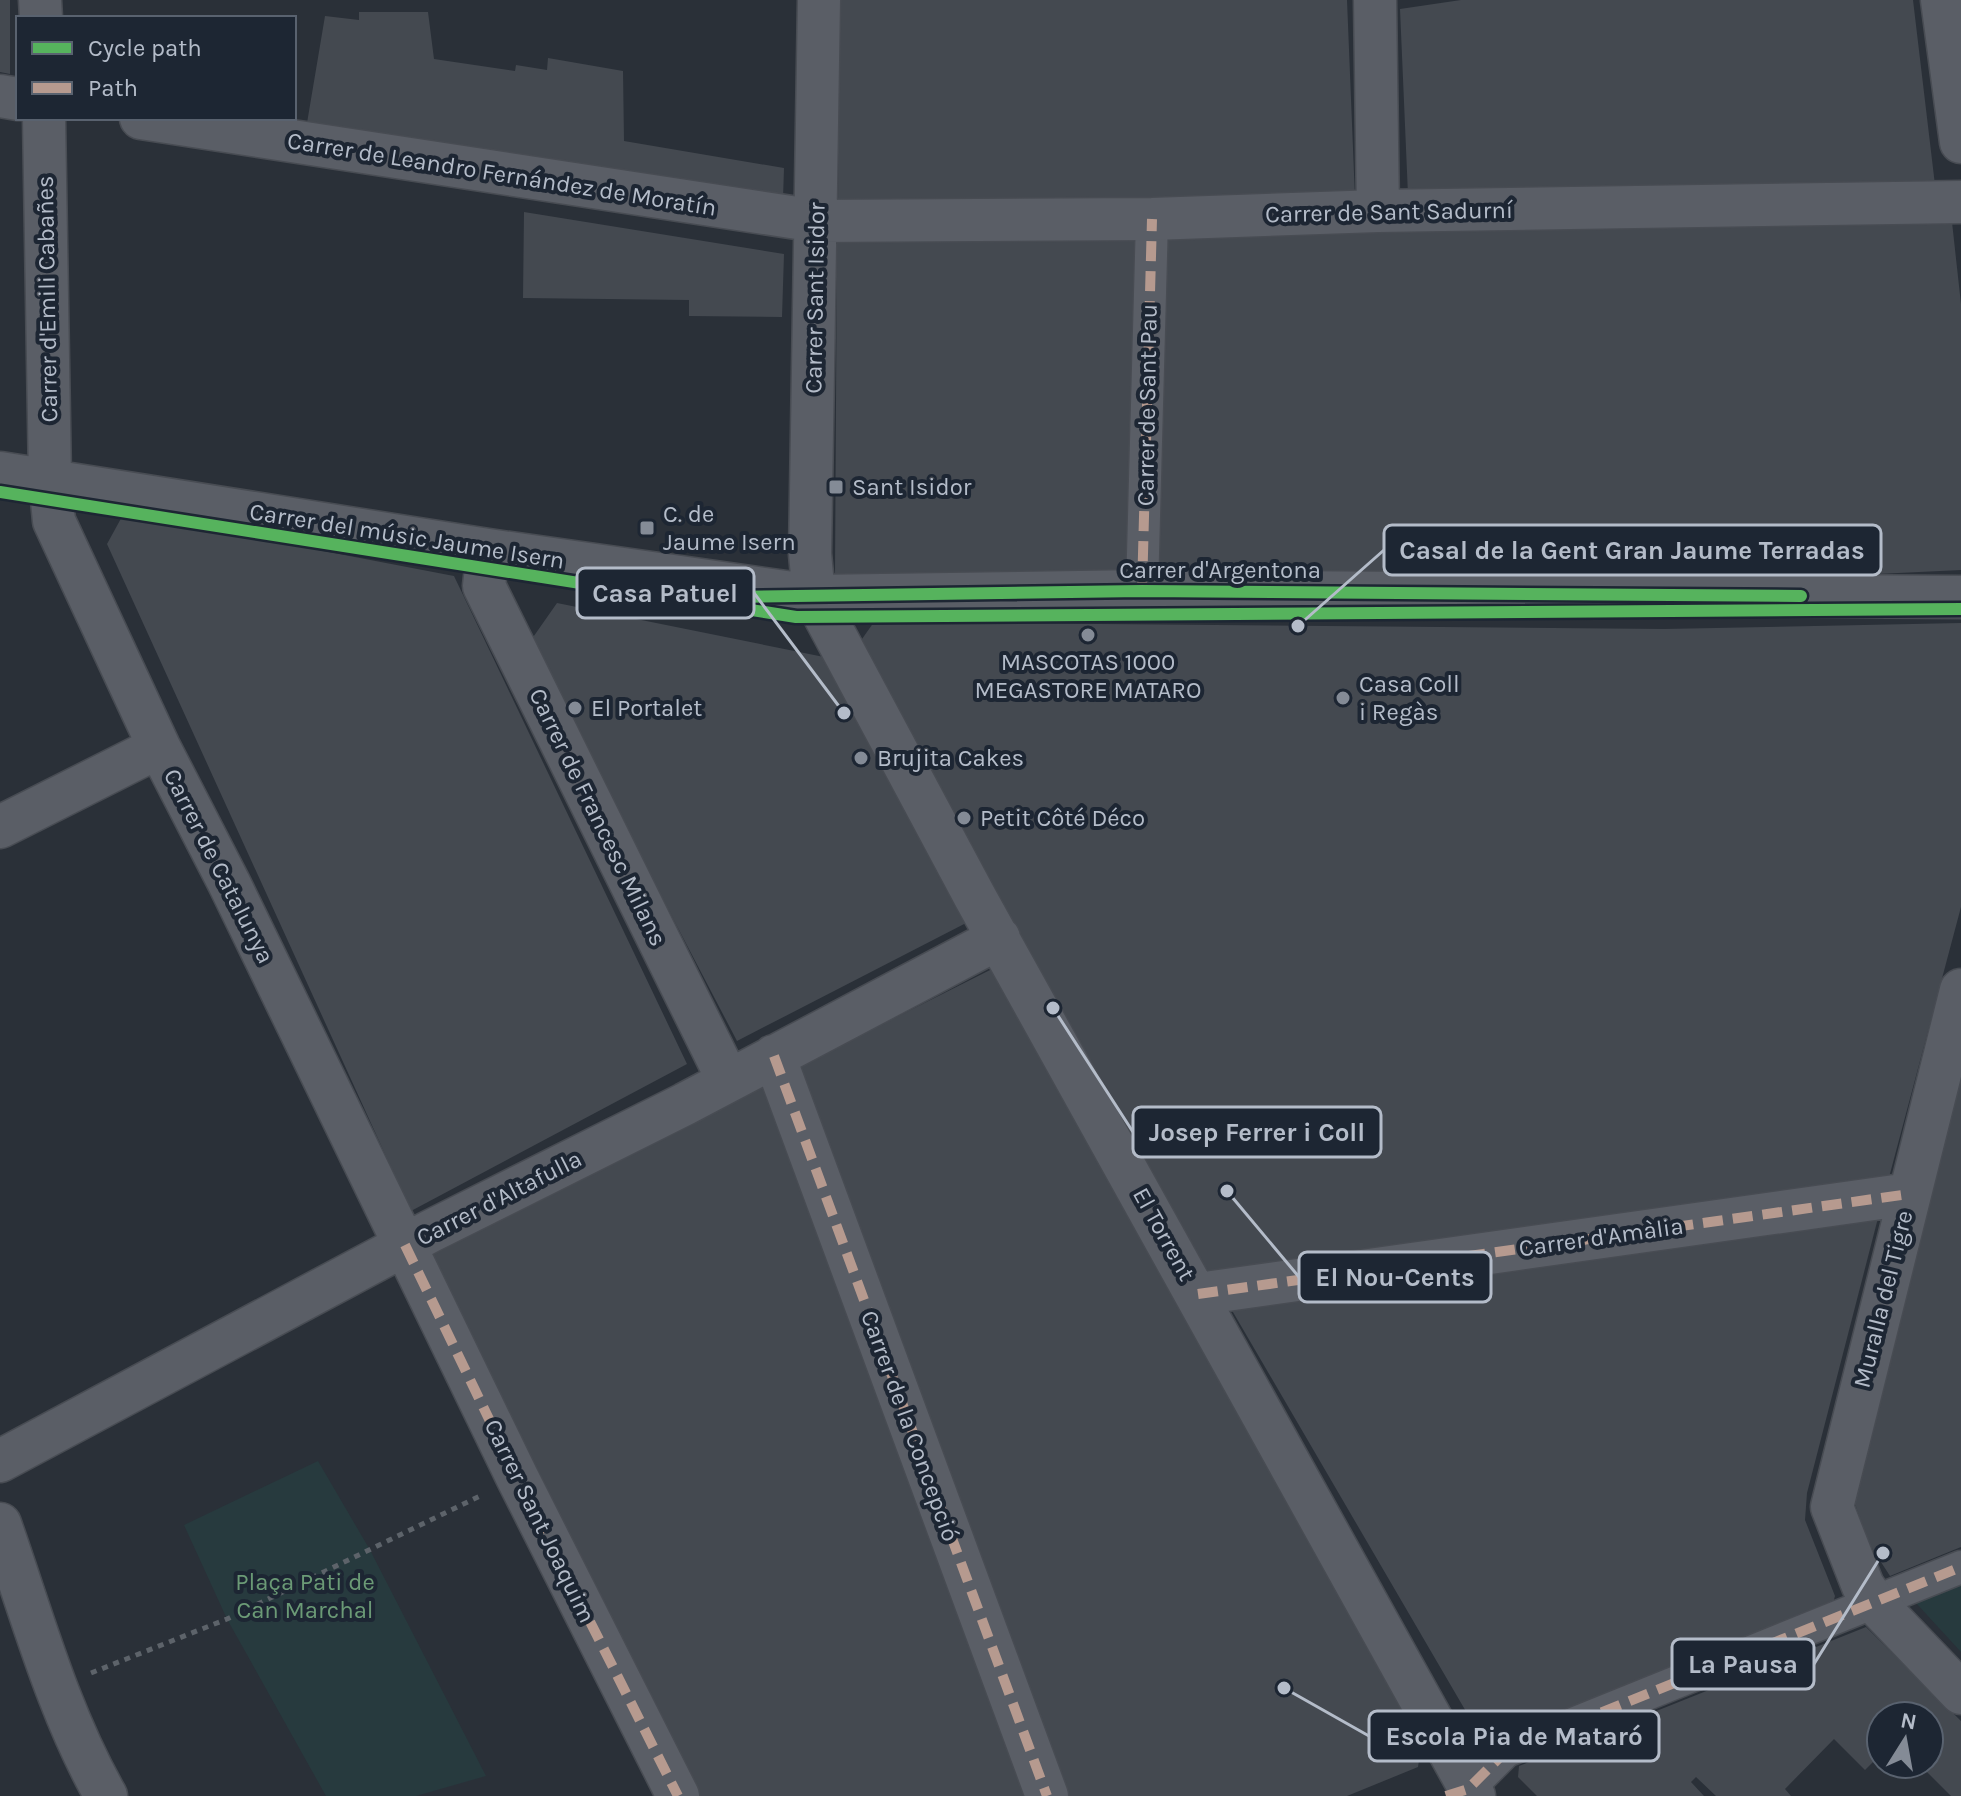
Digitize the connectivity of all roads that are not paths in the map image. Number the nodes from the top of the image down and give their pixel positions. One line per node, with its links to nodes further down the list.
1 (819, 0): 10 (street, Carrer Sant Isidor)
2 (1378, 0): 8 (street)
3 (1942, 0): 6 (street)
4 (44, 120): 12 (street, Carrer d'Emili Cabañes)
5 (154, 120): 10 (street, Carrer de Leandro Fernández de Moratín)
6 (1961, 142)
7 (1961, 202): 8 (street, Carrer de Sant Sadurní)
8 (1378, 211): 9 (street, Carrer de Sant Sadurní)
9 (1152, 219): 10 (street, Carrer de Sant Sadurní); 14 (street, Carrer de Sant Pau)
10 (817, 221): 15 (street, Carrer Sant Isidor)
11 (0, 473): 12 (street, Carrer del músic Jaume Isern)
12 (50, 480): 13 (street, Carrer del músic Jaume Isern); 17 (street, Carrer de Catalunya)
13 (488, 550): 15 (street, Carrer del músic Jaume Isern); 22 (street, Carrer de Francesc Milans)
14 (1142, 591): 15 (street, Carrer d'Argentona); 16 (street, Carrer d'Argentona)
15 (814, 596): 19 (street, El Torrent)
16 (1961, 597)
17 (159, 747): 18 (street); 24 (street, Carrer de Catalunya)
18 (0, 827)
19 (999, 938): 21 (street, Carrer d'Altafulla); 25 (street, El Torrent)
20 (1961, 990): 23 (street, Muralla del Tigre)
21 (774, 1056): 22 (street, Carrer d'Altafulla); 34 (street, Carrer de la Concepció)
22 (728, 1080): 24 (street, Carrer d'Altafulla)
23 (1909, 1194): 25 (street, Carrer d'Amàlia); 29 (street, Muralla del Tigre)
24 (405, 1245): 26 (street, Carrer d'Altafulla); 33 (street, Carrer Sant Joaquim)
25 (1198, 1294): 31 (street, El Torrent)
26 (0, 1461)
27 (0, 1524): 32 (street)
28 (1961, 1567): 29 (street)
29 (1874, 1602): 30 (street, Muralla del Tigre); 31 (street)
30 (1961, 1693)
31 (1463, 1794)
32 (106, 1796)
33 (678, 1796)
34 (1047, 1796)

